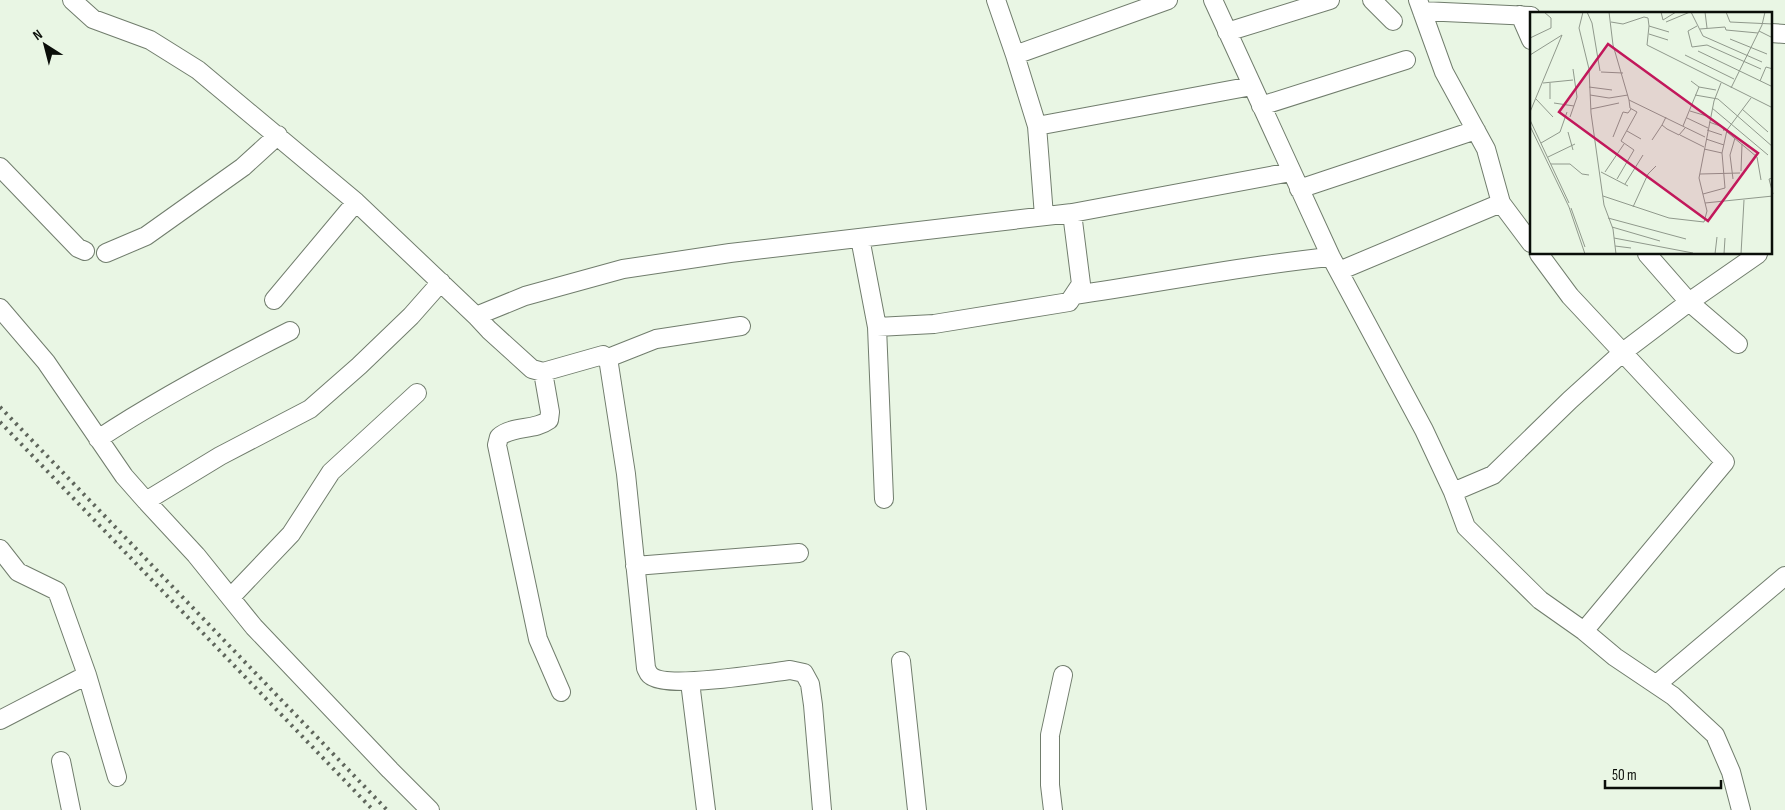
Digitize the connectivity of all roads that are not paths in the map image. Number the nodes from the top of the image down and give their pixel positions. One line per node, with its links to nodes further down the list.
1 (72, 0): 20 (street)
2 (996, 0): 14 (street)
3 (1168, 0): 14 (street)
4 (1212, 0): 10 (street)
5 (1330, 0): 10 (street)
6 (1372, 0): 9 (street)
7 (1420, 5): 8 (street); 19 (street)
8 (1526, 16): 13 (street)
9 (1393, 21)
10 (1227, 32): 16 (street)
11 (1772, 33): 12 (street)
12 (1785, 34)
13 (1530, 35)
14 (1015, 55): 18 (street)
15 (1406, 60): 17 (street)
16 (1252, 86): 17 (street); 18 (street)
17 (1261, 106): 22 (street)
18 (1037, 126): 27 (street)
19 (1476, 130): 23 (street); 25 (street)
20 (278, 135): 24 (street); 31 (street)
21 (0, 167): 30 (street)
22 (1291, 172): 23 (street); 26 (street)
23 (1299, 189): 35 (street)
24 (356, 202): 36 (street); 38 (street)
25 (1501, 203): 29 (street); 35 (street)
26 (1072, 213): 27 (street); 37 (street)
27 (1044, 216): 28 (street)
28 (860, 238): 41 (street); 43 (street)
29 (1530, 243)
30 (85, 251)
31 (106, 253)
32 (1540, 255): 46 (street)
33 (1649, 255): 39 (street)
34 (1757, 255): 39 (street)
35 (1335, 264): 37 (street); 51 (street)
36 (441, 282): 41 (street); 53 (street)
37 (1074, 295): 43 (street)
38 (274, 300)
39 (1689, 302): 45 (street); 46 (street)
40 (0, 308): 50 (street)
41 (476, 316): 48 (street)
42 (741, 326): 47 (street)
43 (877, 327): 52 (street)
44 (290, 330): 50 (street)
45 (1738, 344)
46 (1623, 352): 51 (street); 59 (street)
47 (608, 358): 48 (street); 56 (street)
48 (543, 372): 65 (street)
49 (417, 393): 58 (street)
50 (98, 439): 53 (street)
51 (1453, 492): 59 (street)
52 (884, 498)
53 (146, 501): 58 (street)
54 (0, 549): 61 (street)
55 (799, 553): 56 (street)
56 (634, 566): 63 (street)
57 (1785, 576): 64 (street)
58 (231, 597): 70 (street)
59 (1584, 631): 64 (street)
60 (901, 661): 73 (street)
61 (87, 675): 66 (street); 68 (street)
62 (1063, 675): 74 (street)
63 (690, 682): 71 (street); 72 (street)
64 (1658, 684): 75 (street)
65 (561, 692)
66 (0, 720)
67 (61, 761): 69 (street)
68 (117, 777)
69 (72, 810)
70 (430, 810)
71 (706, 810)
72 (822, 810)
73 (917, 810)
74 (1053, 810)
75 (1741, 810)

